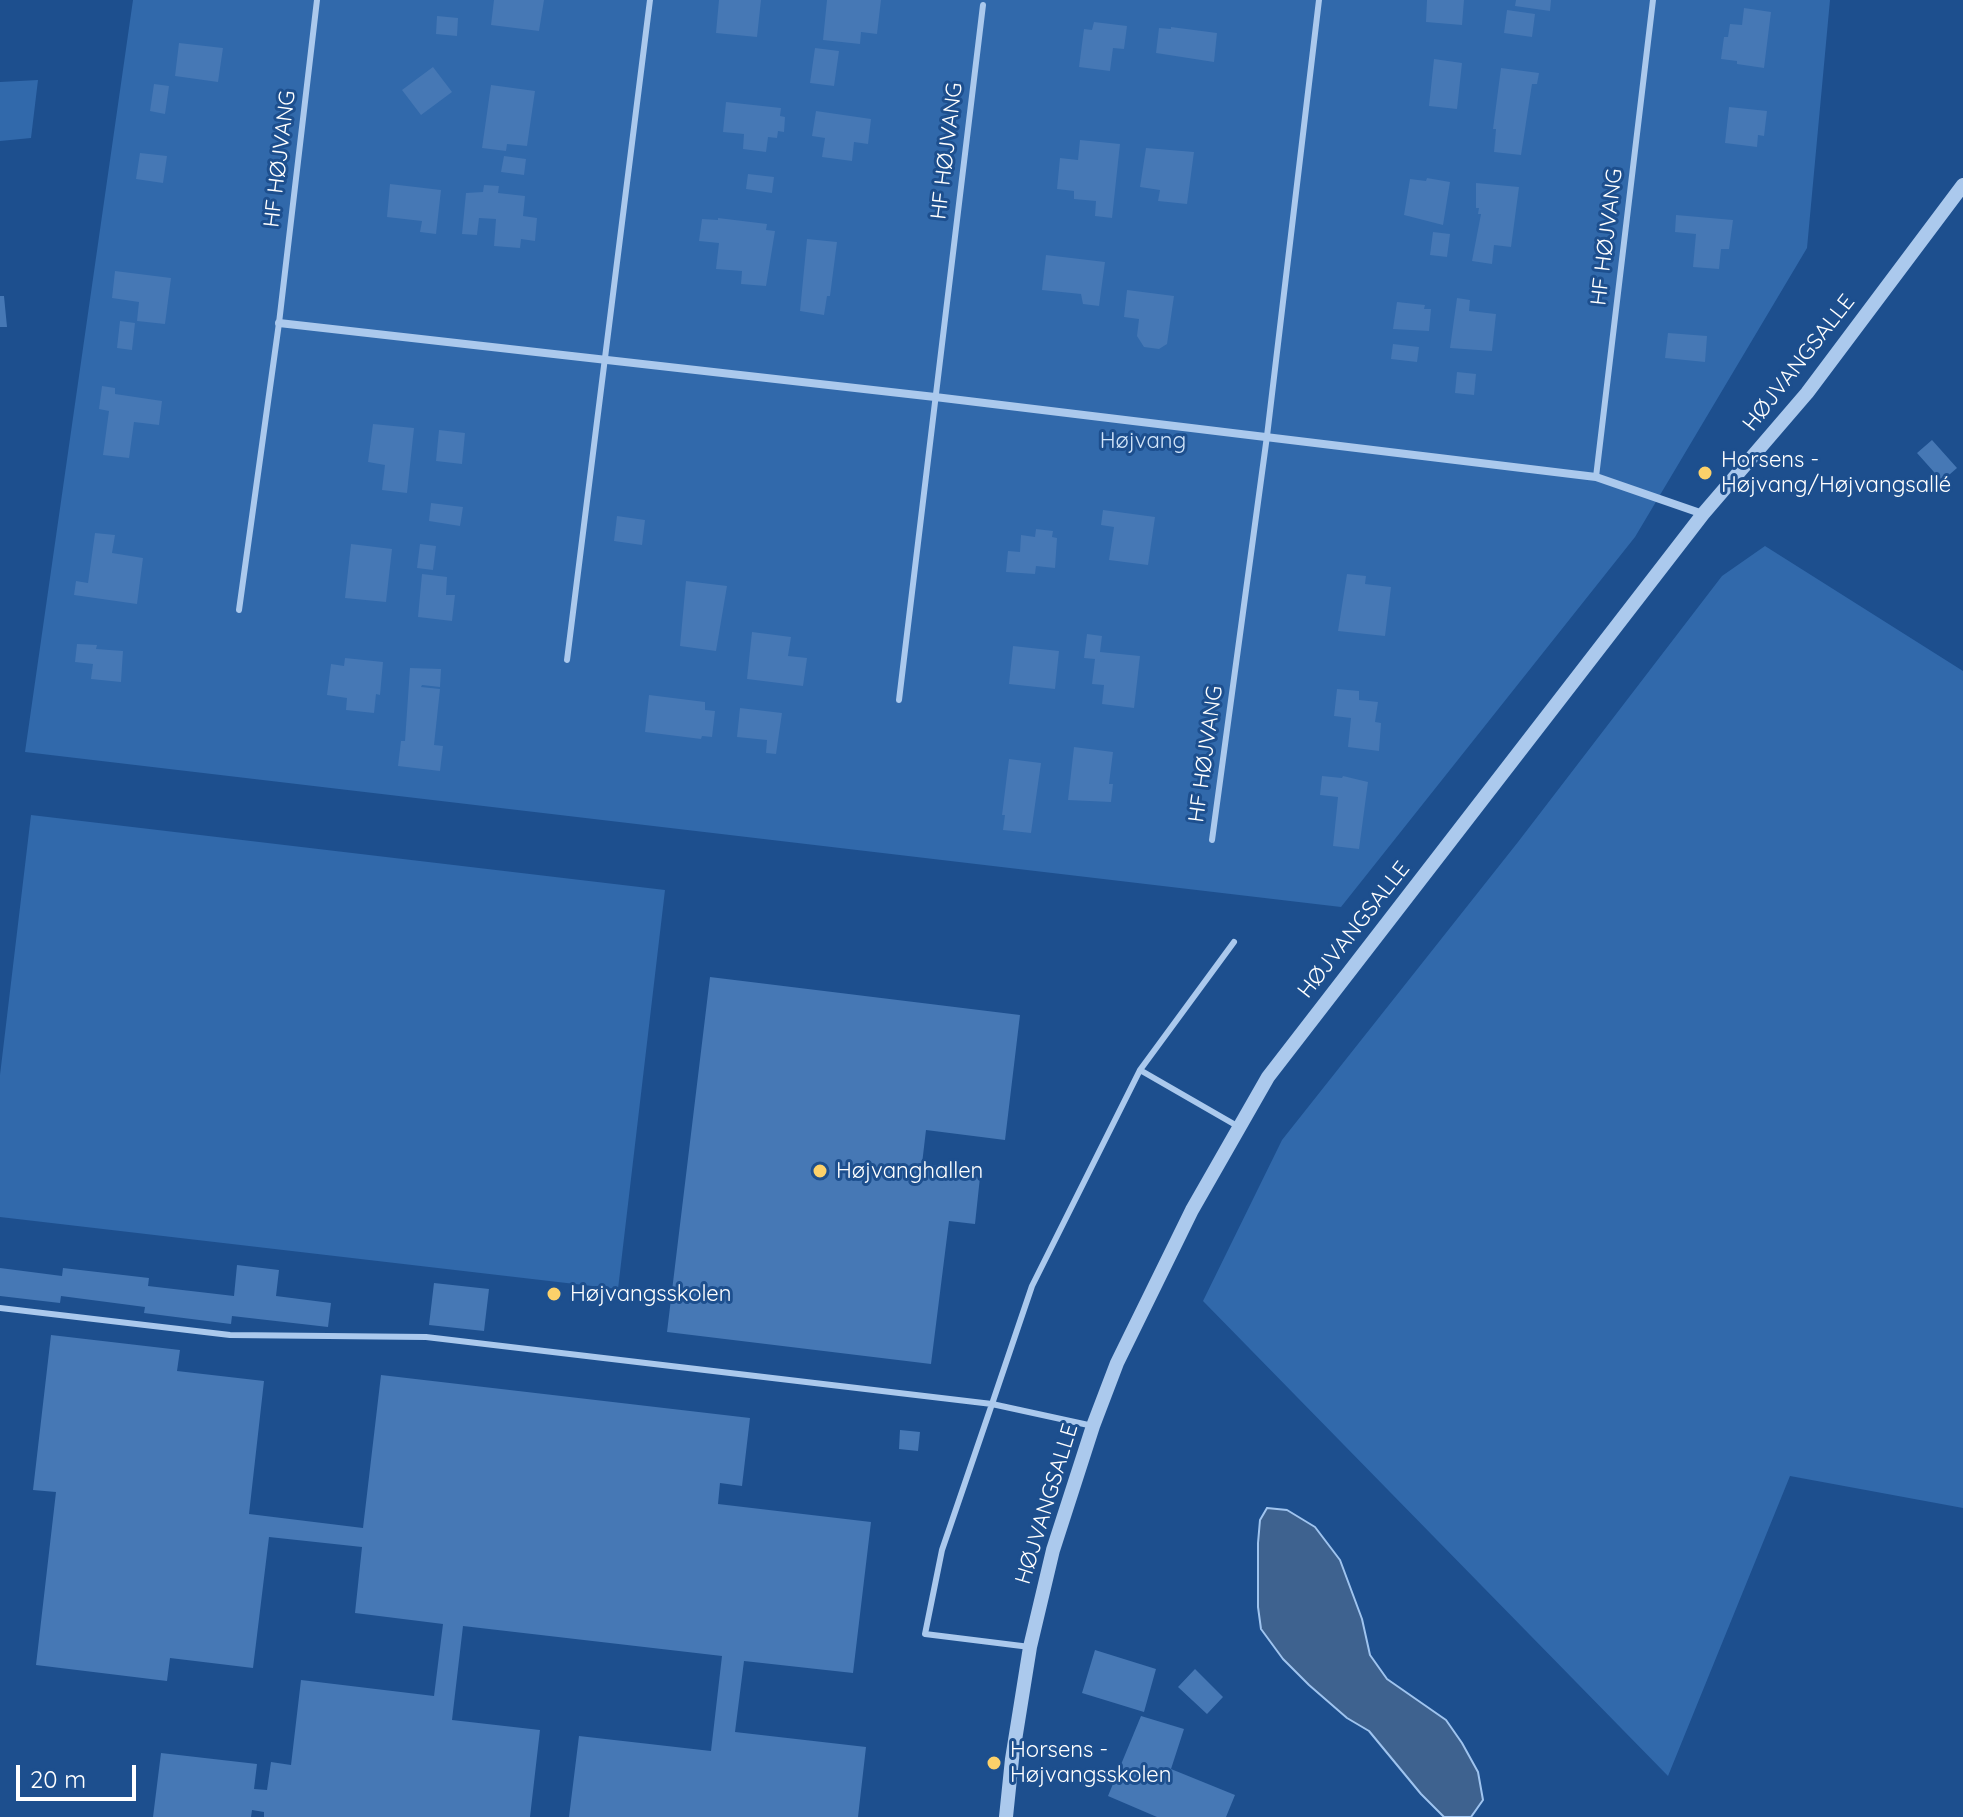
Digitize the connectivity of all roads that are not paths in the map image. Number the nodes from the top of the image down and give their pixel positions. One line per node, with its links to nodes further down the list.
1 (317, 0): 7 (lane, HF HØJVANG)
2 (650, 0): 8 (lane)
3 (1319, 0): 10 (lane, HF HØJVANG)
4 (1653, 0): 11 (lane, HF HØJVANG)
5 (983, 5): 9 (lane, HF HØJVANG)
6 (1963, 185): 12 (street, HØJVANGSALLE)
7 (279, 323): 8 (street); 13 (lane, HF HØJVANG)
8 (606, 359): 9 (street); 14 (lane)
9 (935, 397): 10 (street); 15 (lane, HF HØJVANG)
10 (1267, 436): 11 (street); 16 (lane, HF HØJVANG)
11 (1596, 477): 12 (street)
12 (1703, 514): 19 (street, HØJVANGSALLE)
13 (239, 610)
14 (567, 660)
15 (899, 700)
16 (1212, 840)
17 (1234, 942): 18 (lane)
18 (1140, 1070): 19 (lane); 21 (lane)
19 (1239, 1127): 22 (street, HØJVANGSALLE)
20 (0, 1308): 21 (lane)
21 (992, 1404): 22 (lane); 23 (lane)
22 (1093, 1426): 23 (street, HØJVANGSALLE)
23 (1030, 1647): 24 (street, HØJVANGSALLE)
24 (1006, 1817)

